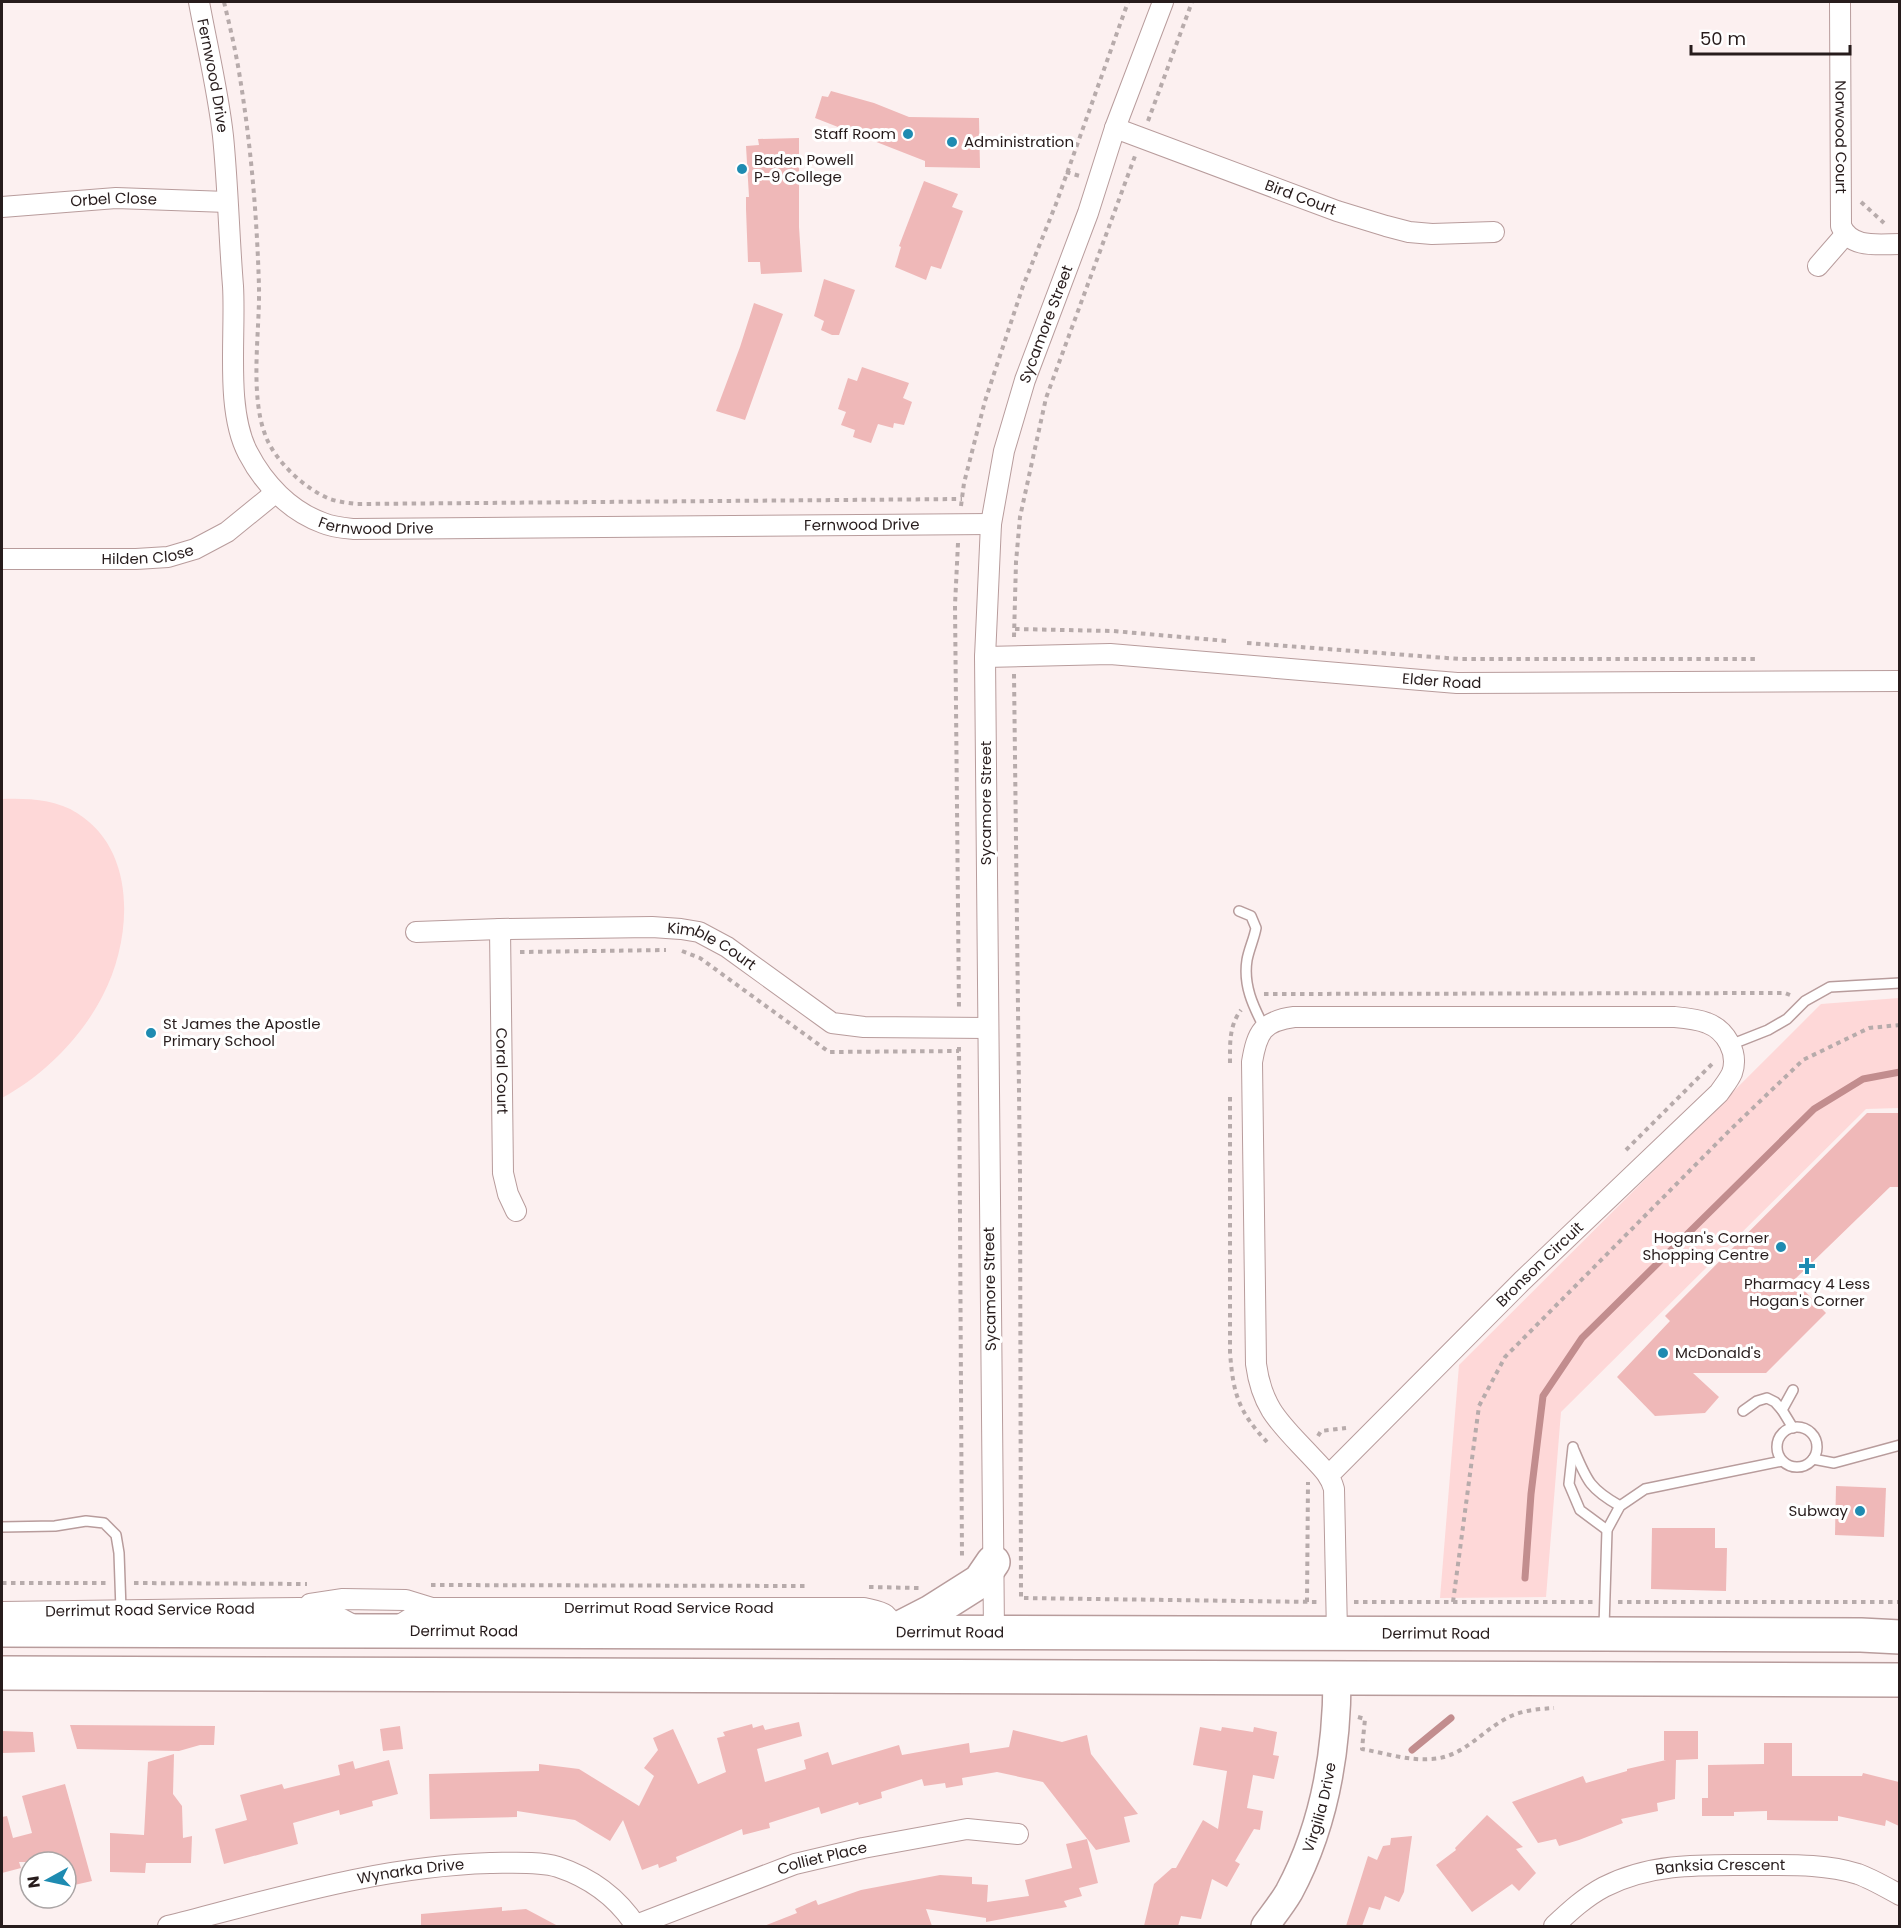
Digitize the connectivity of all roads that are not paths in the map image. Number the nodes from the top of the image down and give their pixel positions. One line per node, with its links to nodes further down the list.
1 (199, 2): 5 (street, Fernwood Drive)
2 (1163, 2): 4 (street, Sycamore Street)
3 (1840, 2): 8 (street, Norwood Court)
4 (1115, 128): 7 (street, Bird Court); 12 (street, Sycamore Street)
5 (227, 202): 6 (street, Orbel Close); 11 (street, Fernwood Drive)
6 (2, 207)
7 (1494, 231)
8 (1845, 235): 9 (street); 10 (street)
9 (1899, 244)
10 (1818, 266)
11 (275, 493): 12 (street, Fernwood Drive); 13 (street, Hilden Close)
12 (991, 524): 14 (street, Sycamore Street)
13 (2, 559)
14 (986, 657): 15 (street, Elder Road); 21 (street, Sycamore Street)
15 (1899, 681)
16 (1239, 911): 20 (lane)
17 (500, 929): 18 (street, Kimble Court); 21 (street, Kimble Court); 23 (street, Coral Court)
18 (416, 932)
19 (1899, 983): 22 (lane)
20 (1264, 1027): 22 (street); 31 (street)
21 (988, 1028): 35 (street, Sycamore Street)
22 (1730, 1045): 31 (street, Bronson Circuit)
23 (516, 1210)
24 (1792, 1390): 25 (lane)
25 (1782, 1410): 26 (lane); 27 (lane)
26 (1743, 1411)
27 (1792, 1428): 29 (lane); 30 (lane)
28 (1899, 1445): 29 (lane)
29 (1813, 1459): 30 (lane)
30 (1782, 1461): 32 (lane)
31 (1329, 1475): 45 (street)
32 (1620, 1506): 34 (lane); 34 (lane)
33 (2, 1527): 38 (lane)
34 (1607, 1530): 46 (lane)
35 (978, 1565): 43 (highway); 44 (street, Sycamore Street)
36 (299, 1608): 37 (street, Derrimut Road Service Road); 38 (street, Derrimut Road Service Road); 41 (street, Derrimut Road Service Road)
37 (432, 1608): 41 (street, Derrimut Road Service Road); 43 (street, Derrimut Road Service Road)
38 (121, 1610): 39 (street, Derrimut Road Service Road)
39 (2, 1612)
40 (2, 1630): 41 (highway, Derrimut Road)
41 (377, 1631): 42 (highway, Derrimut Road)
42 (548, 1632): 43 (highway, Derrimut Road); 49 (highway)
43 (892, 1632): 44 (highway, Derrimut Road)
44 (994, 1633): 45 (highway, Derrimut Road); 50 (highway)
45 (1337, 1633): 46 (highway, Derrimut Road); 51 (highway)
46 (1604, 1634): 47 (highway, Derrimut Road); 52 (highway)
47 (1899, 1637)
48 (2, 1673): 49 (highway)
49 (611, 1674): 50 (highway)
50 (994, 1675): 51 (highway)
51 (1337, 1678): 52 (highway); 58 (street, Virgilia Drive)
52 (1604, 1679): 53 (highway)
53 (1899, 1680)
54 (1017, 1834): 57 (street, Colliet Place)
55 (1899, 1895): 59 (street, Banksia Crescent)
56 (168, 1926): 57 (street, Wynarka Drive)
57 (636, 1926)
58 (1265, 1926)
59 (1554, 1926)

